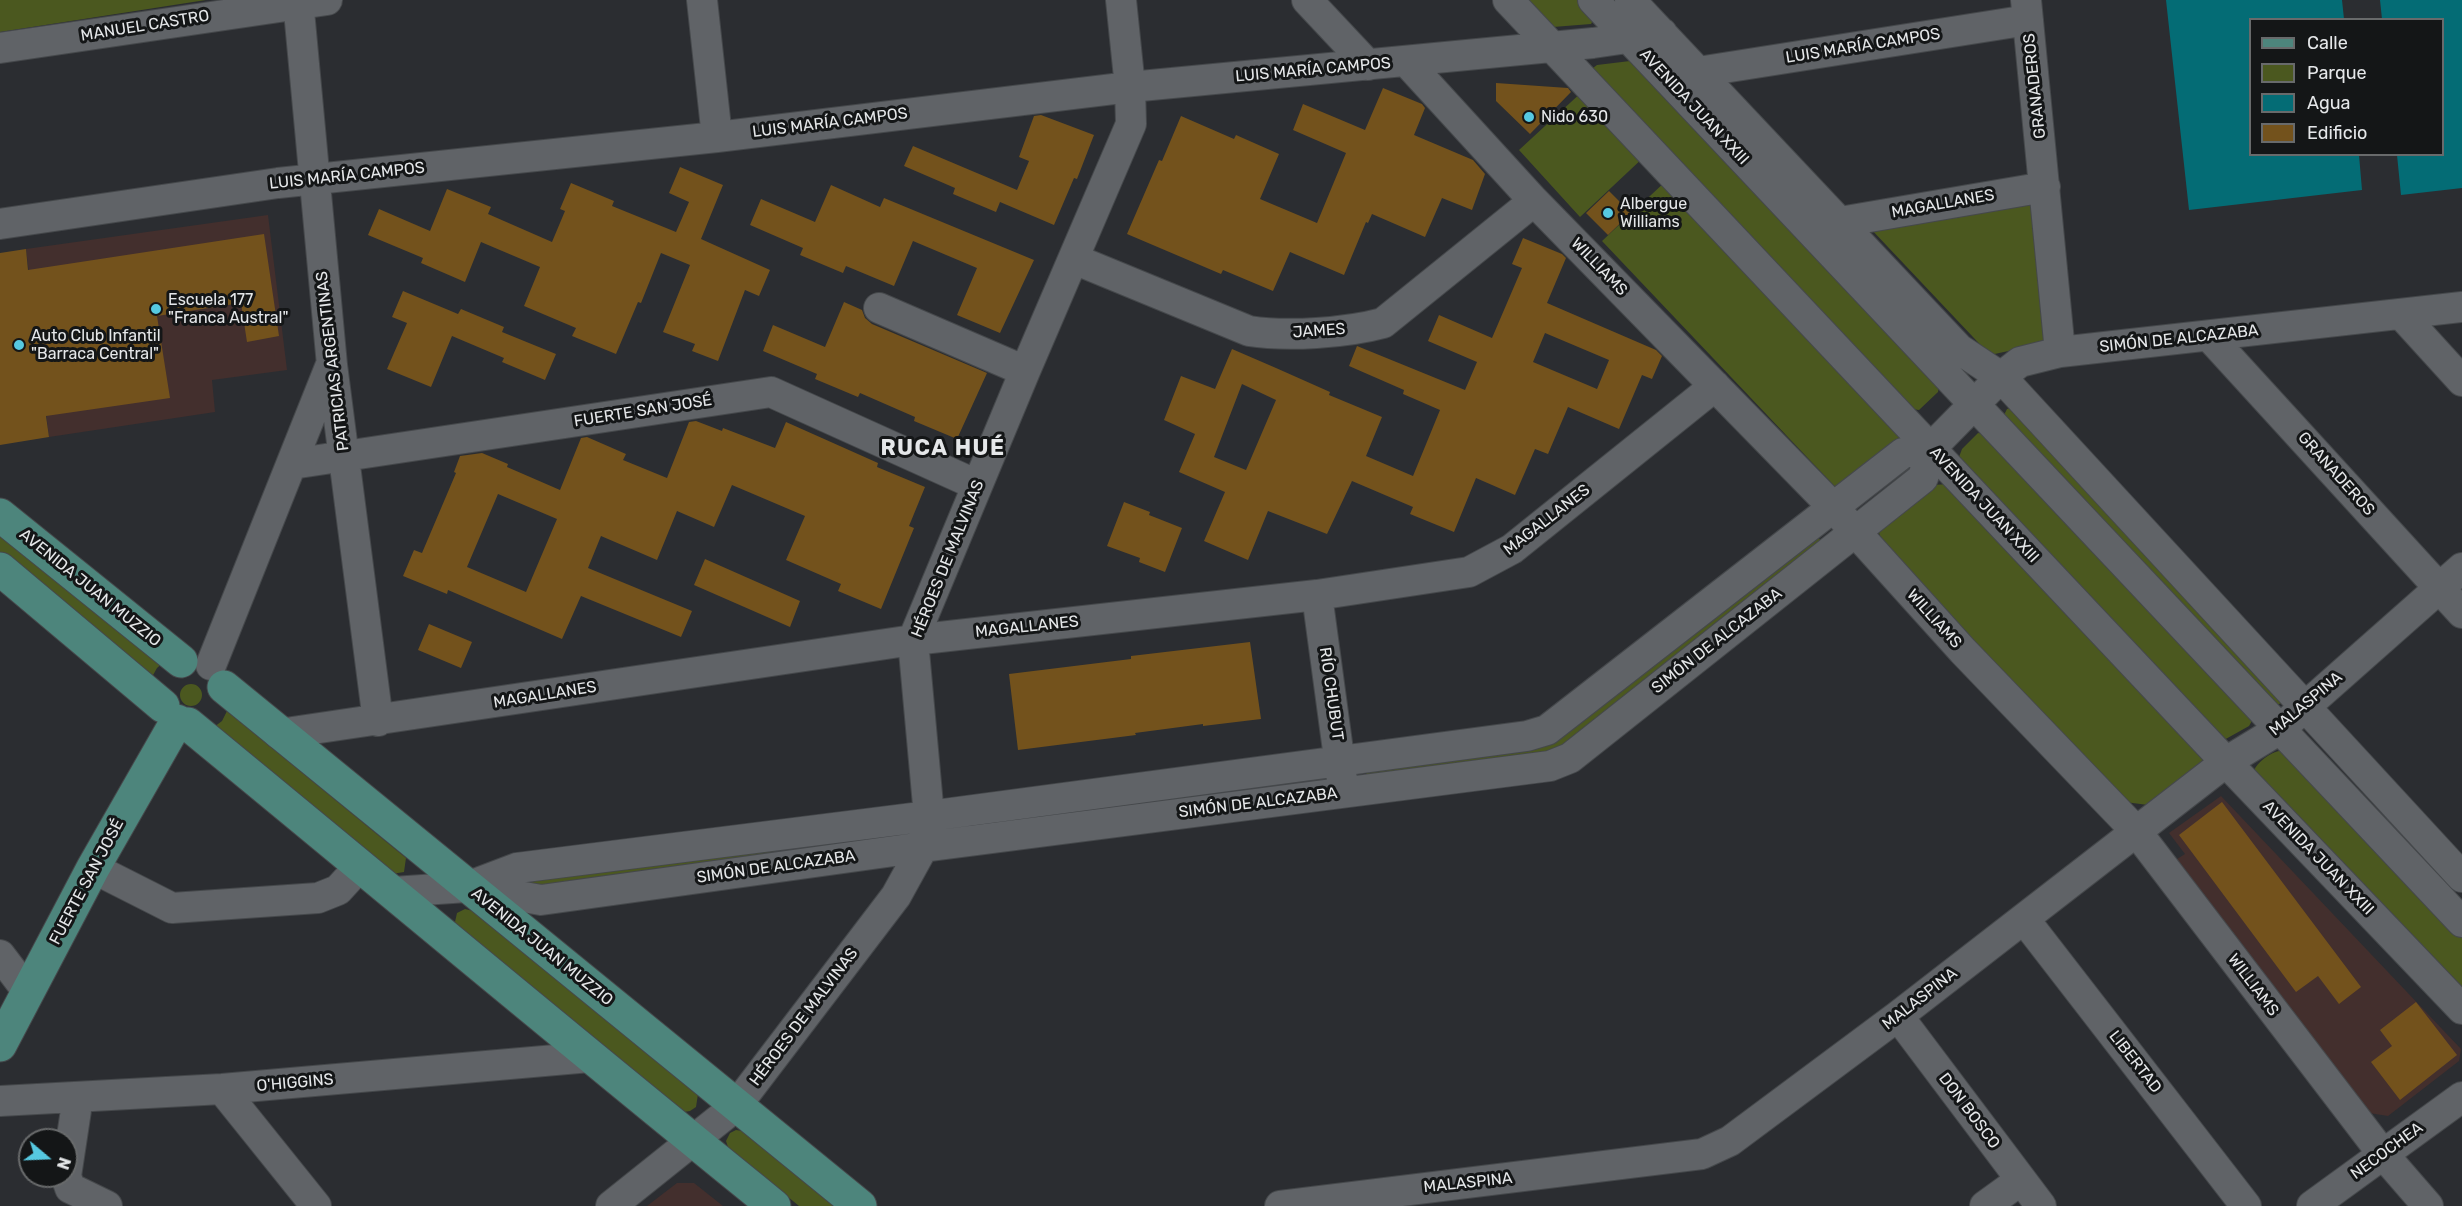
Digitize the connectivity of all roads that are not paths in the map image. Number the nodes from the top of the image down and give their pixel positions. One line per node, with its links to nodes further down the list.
1 (702, 0): 17 (street)
2 (1121, 0): 16 (street, HÉROES DE MALVINAS)
3 (1307, 0): 14 (street)
4 (1508, 0): 11 (street, AVENIDA JUAN XXIII)
5 (1593, 0): 10 (street, AVENIDA JUAN XXIII)
6 (1630, 0): 9 (street, AVENIDA JUAN XXIII)
7 (307, 1): 12 (street, MANUEL CASTRO); 18 (street, PATRICIAS ARGENTINAS)
8 (2027, 10): 15 (street, LUIS MARÍA CAMPOS); 19 (street, GRANADEROS)
9 (1662, 33): 10 (street, LUIS MARÍA CAMPOS); 15 (street, AVENIDA JUAN XXIII)
10 (1629, 38): 11 (street, LUIS MARÍA CAMPOS); 34 (street, AVENIDA JUAN XXIII)
11 (1552, 47): 13 (street, LUIS MARÍA CAMPOS); 35 (street, AVENIDA JUAN XXIII)
12 (0, 48)
13 (1406, 62): 14 (street, LUIS MARÍA CAMPOS); 20 (street, WILLIAMS)
14 (1368, 65): 16 (street, LUIS MARÍA CAMPOS)
15 (1698, 72): 21 (street, AVENIDA JUAN XXIII)
16 (1130, 87): 17 (street, LUIS MARÍA CAMPOS); 23 (street, HÉROES DE MALVINAS)
17 (717, 137): 18 (street, LUIS MARÍA CAMPOS)
18 (313, 179): 22 (street, LUIS MARÍA CAMPOS); 29 (street, PATRICIAS ARGENTINAS)
19 (2045, 187): 21 (street, MAGALLANES); 28 (street, GRANADEROS)
20 (1534, 201): 23 (street, JAMES); 33 (street, WILLIAMS)
21 (1840, 222): 31 (street, AVENIDA JUAN XXIII)
22 (0, 224)
23 (1074, 259): 30 (street, HÉROES DE MALVINAS)
24 (2462, 307): 26 (street, SIMÓN DE ALCAZABA)
25 (879, 308): 30 (street)
26 (2401, 314): 27 (street, SIMÓN DE ALCAZABA); 32 (street)
27 (2209, 336): 28 (street, SIMÓN DE ALCAZABA); 44 (street, GRANADEROS)
28 (2060, 352): 31 (street, SIMÓN DE ALCAZABA)
29 (332, 365): 36 (street, PATRICIAS ARGENTINAS); 37 (street)
30 (1024, 371): 38 (street, HÉROES DE MALVINAS)
31 (2001, 377): 34 (street, SIMÓN DE ALCAZABA); 49 (street, AVENIDA JUAN XXIII)
32 (2462, 381)
33 (1714, 386): 39 (street, WILLIAMS); 45 (street, MAGALLANES)
34 (1974, 405): 35 (street, SIMÓN DE ALCAZABA); 52 (street, AVENIDA JUAN XXIII)
35 (1931, 448): 39 (street, SIMÓN DE ALCAZABA); 41 (street, SIMÓN DE ALCAZABA); 55 (street, AVENIDA JUAN XXIII)
36 (344, 456): 37 (street, FUERTE SAN JOSÉ); 38 (street, FUERTE SAN JOSÉ); 51 (street, PATRICIAS ARGENTINAS)
37 (292, 464): 48 (street)
38 (977, 485): 47 (street, HÉROES DE MALVINAS)
39 (1833, 507): 41 (street, WILLIAMS); 54 (street, SIMÓN DE ALCAZABA)
40 (0, 515): 48 (main road, AVENIDA JUAN MUZZIO)
41 (1856, 533): 56 (street, SIMÓN DE ALCAZABA); 58 (street, WILLIAMS)
42 (2462, 568): 44 (street, MALASPINA)
43 (0, 569): 50 (main road)
44 (2440, 588): 46 (street, GRANADEROS); 49 (street, MALASPINA)
45 (1317, 595): 47 (street, MAGALLANES); 54 (street, RÍO CHUBUT)
46 (2462, 613)
47 (913, 640): 51 (street, MAGALLANES); 57 (street, HÉROES DE MALVINAS)
48 (205, 671): 50 (main road); 50 (main road); 53 (main road, AVENIDA JUAN MUZZIO)
49 (2306, 707): 52 (street, MALASPINA); 62 (street, AVENIDA JUAN XXIII)
50 (176, 717): 60 (main road); 61 (main road, FUERTE SAN JOSÉ)
51 (378, 721): 53 (street, MAGALLANES)
52 (2280, 729): 55 (street, MALASPINA); 66 (street, AVENIDA JUAN XXIII)
53 (279, 734): 63 (main road, AVENIDA JUAN MUZZIO)
54 (1339, 760): 56 (street, RÍO CHUBUT); 57 (street, SIMÓN DE ALCAZABA)
55 (2226, 762): 58 (street, MALASPINA); 69 (street, AVENIDA JUAN XXIII)
56 (1344, 792): 59 (street, SIMÓN DE ALCAZABA)
57 (928, 816): 59 (street, HÉROES DE MALVINAS); 63 (street, SIMÓN DE ALCAZABA)
58 (2136, 831): 65 (street, MALASPINA); 79 (street, WILLIAMS)
59 (923, 847): 63 (street, SIMÓN DE ALCAZABA); 77 (street, HÉROES DE MALVINAS)
60 (360, 866): 61 (street); 64 (main road)
61 (93, 867): 68 (main road, FUERTE SAN JOSÉ)
62 (2462, 877)
63 (467, 887): 64 (street, SIMÓN DE ALCAZABA); 77 (main road, AVENIDA JUAN MUZZIO)
64 (393, 892): 72 (main road)
65 (2024, 919): 70 (street, MALASPINA); 90 (street, LIBERTAD)
66 (2462, 922)
67 (0, 956): 68 (street)
68 (28, 992): 71 (main road, FUERTE SAN JOSÉ)
69 (2462, 1009)
70 (1898, 1016): 80 (street, DON BOSCO); 81 (street, MALASPINA)
71 (0, 1046)
72 (590, 1057): 73 (street, O'HIGGINS); 78 (main road)
73 (222, 1089): 74 (street, O'HIGGINS); 83 (street)
74 (78, 1097): 76 (street, O'HIGGINS); 82 (street)
75 (2462, 1097): 79 (street, NECOCHEA)
76 (0, 1101)
77 (736, 1106): 78 (street, HÉROES DE MALVINAS); 86 (main road, AVENIDA JUAN MUZZIO)
78 (693, 1141): 84 (street, HÉROES DE MALVINAS); 85 (main road)
79 (2382, 1153): 91 (street, NECOCHEA); 92 (street, WILLIAMS)
80 (2021, 1180): 88 (street); 89 (street, DON BOSCO)
81 (1428, 1197): 87 (street, MALASPINA)
82 (107, 1206)
83 (316, 1206)
84 (611, 1206)
85 (774, 1206)
86 (860, 1206)
87 (1280, 1206)
88 (1985, 1206)
89 (2041, 1206)
90 (2246, 1206)
91 (2312, 1206)
92 (2428, 1206)

